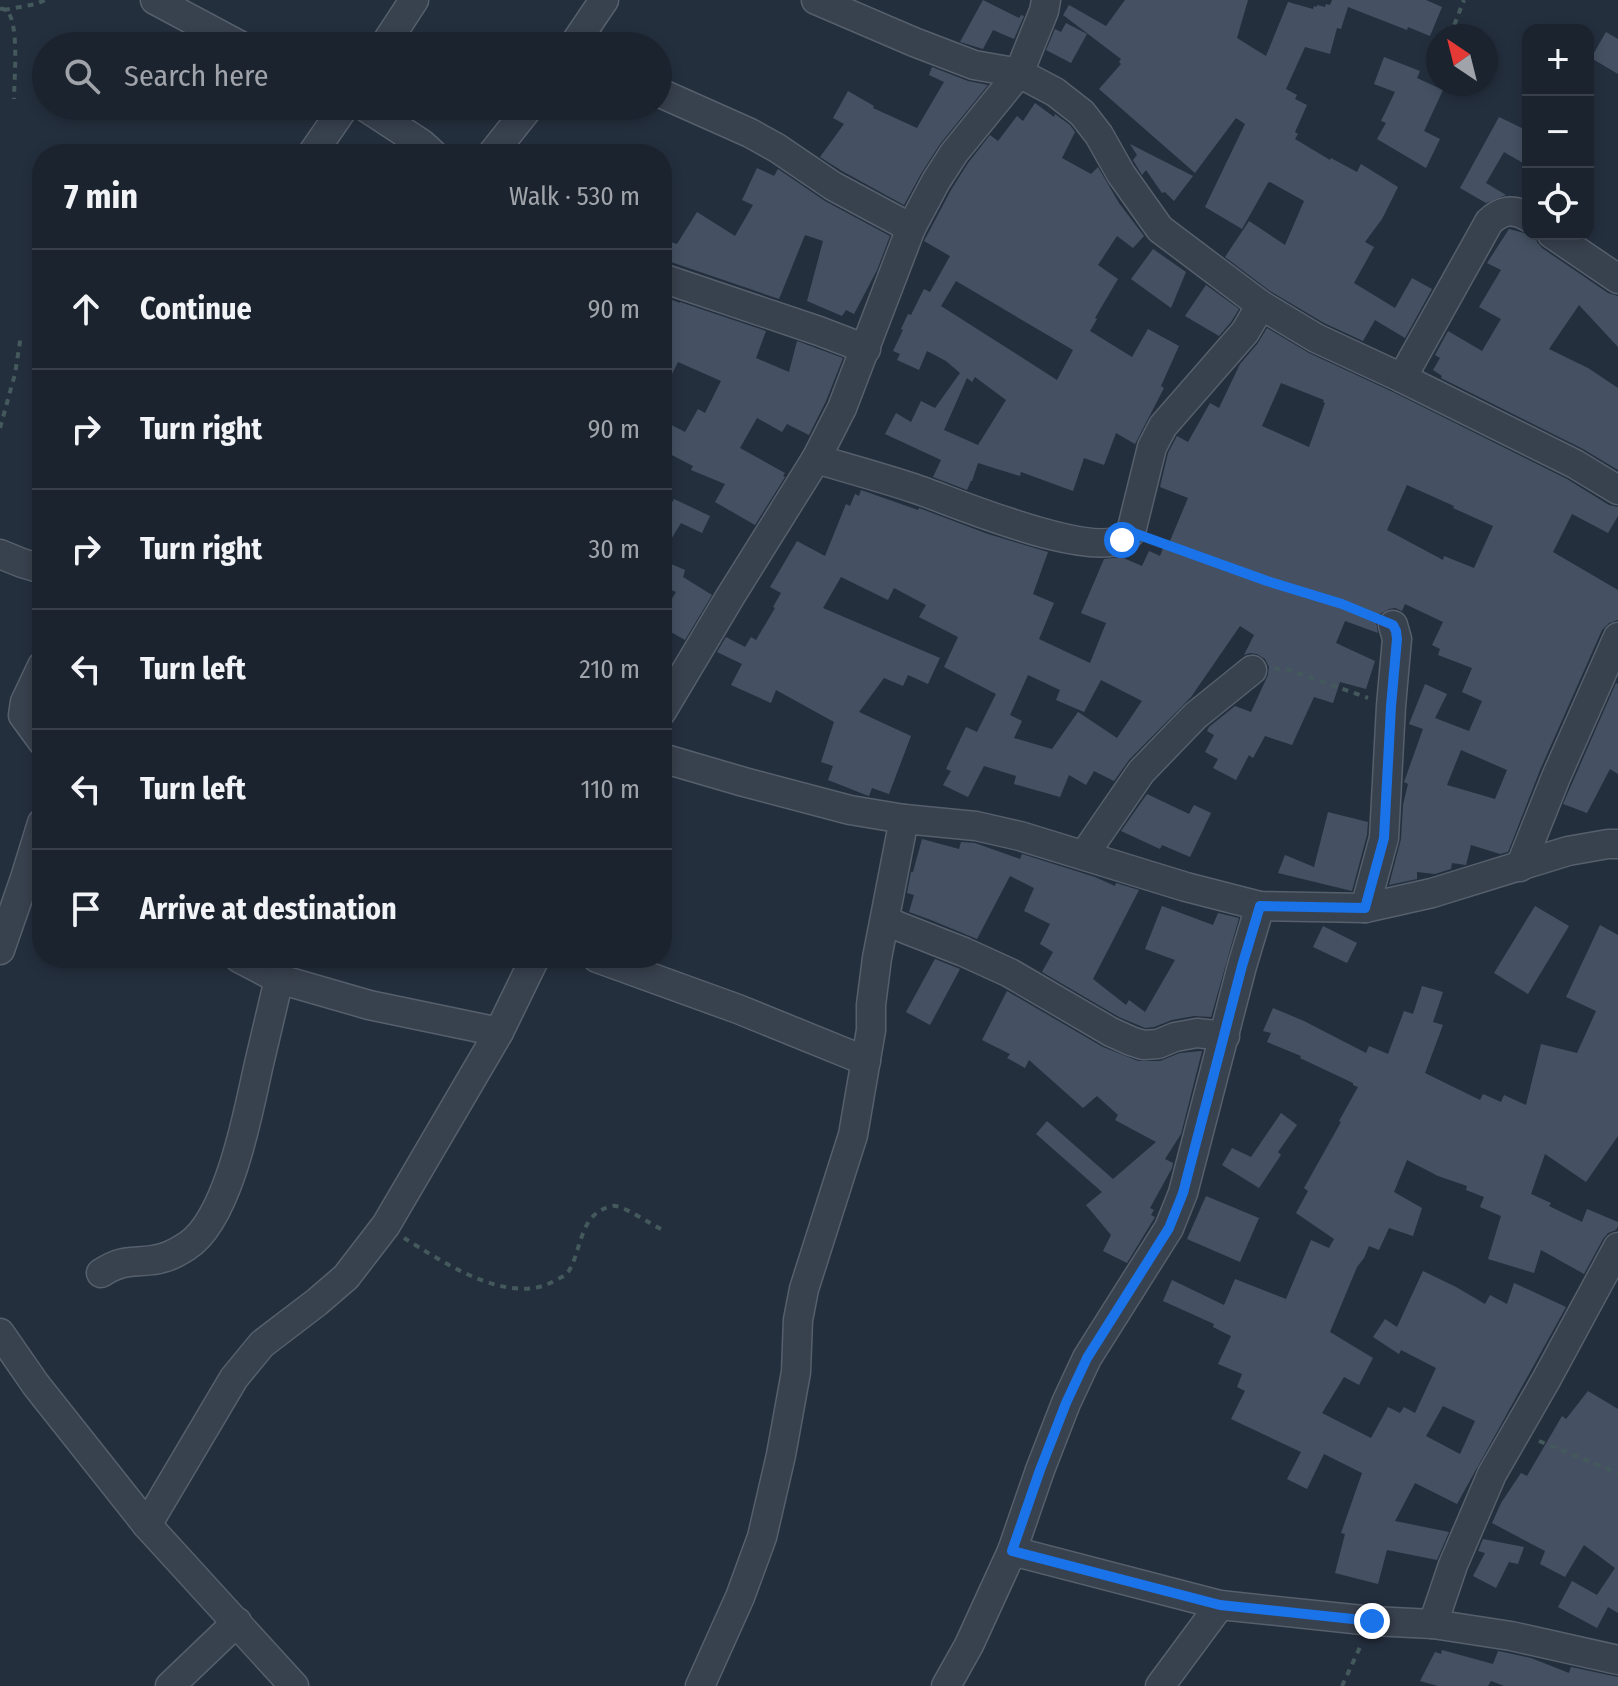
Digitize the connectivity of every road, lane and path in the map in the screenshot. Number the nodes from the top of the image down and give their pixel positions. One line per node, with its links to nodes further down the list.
1 (45, 0): 8 (path)
2 (155, 0): 10 (street)
3 (414, 0): 11 (street)
4 (604, 0): 12 (street)
5 (816, 0): 13 (street)
6 (1046, 0): 13 (street)
7 (1464, 0): 9 (path)
8 (2, 9): 15 (path)
9 (1455, 24)
10 (215, 32)
11 (393, 32)
12 (582, 32)
13 (1019, 73): 23 (street); 27 (street)
14 (672, 98): 23 (street)
15 (14, 99)
16 (335, 120): 19 (street)
17 (386, 120): 20 (street)
18 (519, 120): 21 (street)
19 (319, 144)
20 (421, 144)
21 (500, 144)
22 (1522, 214): 30 (street)
23 (911, 228): 29 (street)
24 (1561, 240): 25 (street)
25 (1618, 279)
26 (672, 281): 29 (street)
27 (1261, 305): 30 (street); 34 (street)
28 (21, 335): 31 (path)
29 (866, 349): 32 (street)
30 (1402, 378): 33 (street)
31 (0, 428)
32 (816, 459): 34 (street); 41 (street)
33 (1618, 490)
34 (1131, 532): 37 (path)
35 (0, 554): 36 (street)
36 (32, 566)
37 (1393, 625): 42 (street)
38 (1618, 637): 49 (street)
39 (1252, 670): 42 (path); 48 (street)
40 (32, 687): 43 (street)
41 (672, 694)
42 (1391, 706): 51 (street)
43 (32, 727)
44 (672, 761): 45 (street)
45 (904, 819): 48 (street); 52 (street)
46 (1618, 844): 49 (street)
47 (32, 855): 53 (street)
48 (1084, 855): 50 (street)
49 (1520, 867): 51 (street)
50 (1260, 906): 51 (street); 59 (street)
51 (1365, 908)
52 (885, 921): 59 (street); 60 (street)
53 (0, 950)
54 (258, 968): 57 (street)
55 (530, 968): 58 (street)
56 (625, 968): 60 (street)
57 (279, 979): 58 (street); 64 (street)
58 (499, 1032): 61 (street)
59 (1225, 1036): 69 (street)
60 (866, 1061): 77 (street)
61 (386, 1225): 62 (path); 68 (street)
62 (661, 1229)
63 (1618, 1247): 66 (street)
64 (101, 1273)
65 (5, 1349): 68 (street)
66 (1517, 1432): 67 (path); 73 (street)
67 (1618, 1473)
68 (147, 1525): 72 (street)
69 (1012, 1551): 70 (street); 78 (street)
70 (1220, 1605): 71 (street); 79 (street)
71 (1372, 1621): 73 (street); 80 (path)
72 (237, 1622): 75 (street); 76 (street)
73 (1433, 1624): 74 (street)
74 (1618, 1660)
75 (170, 1686)
76 (294, 1686)
77 (700, 1686)
78 (946, 1686)
79 (1160, 1686)
80 (1342, 1686)

